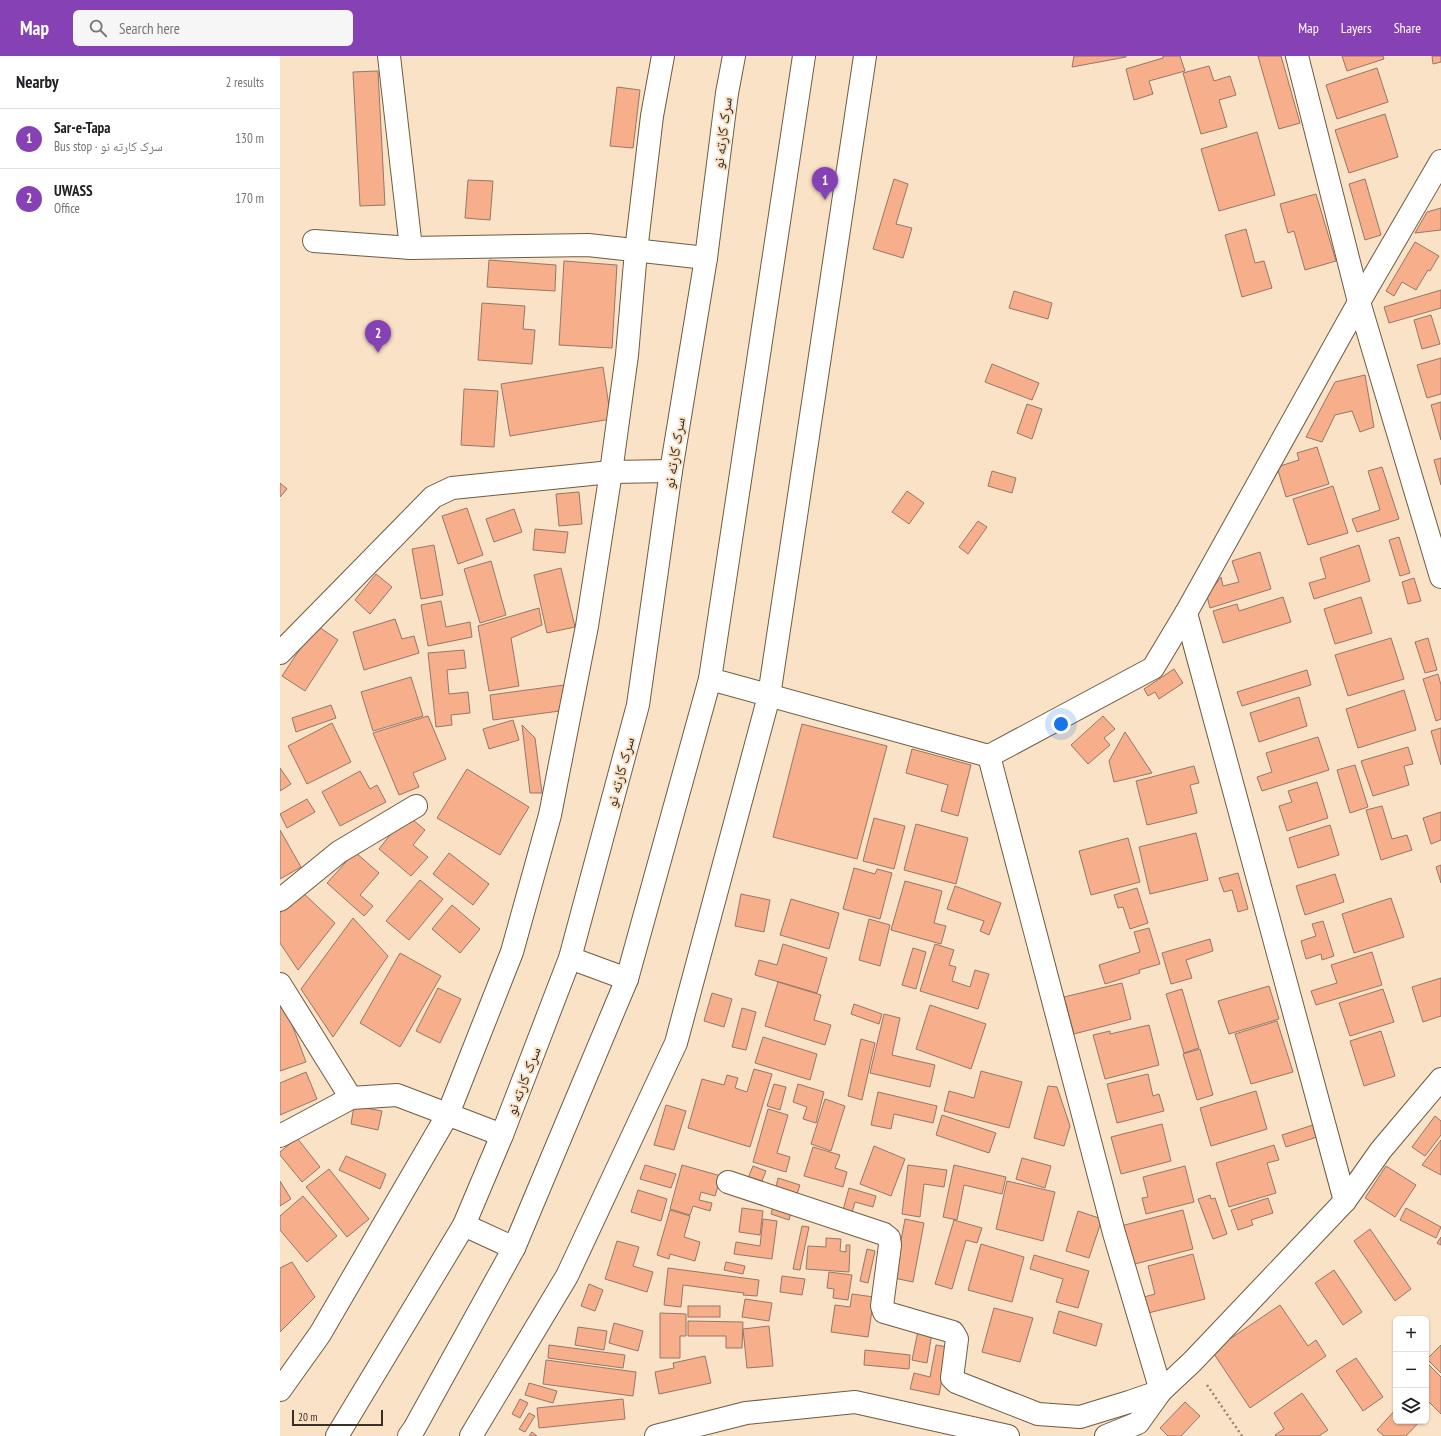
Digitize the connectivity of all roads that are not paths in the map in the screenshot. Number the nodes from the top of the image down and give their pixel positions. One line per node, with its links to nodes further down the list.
1 (389, 56): 9 (main road)
2 (663, 56): 10 (main road)
3 (734, 56): 11 (main road, سرک کارته نو)
4 (804, 56): 18 (main road)
5 (865, 56): 19 (main road)
6 (1297, 56): 12 (main road)
7 (1441, 162): 12 (main road)
8 (314, 241): 9 (main road)
9 (411, 248): 10 (main road)
10 (636, 251): 11 (main road); 14 (main road)
11 (706, 258): 13 (main road, سرک کارته نو)
12 (1359, 302): 15 (main road); 16 (main road)
13 (671, 471): 14 (main road); 23 (main road, سرک کارته نو)
14 (611, 472): 17 (main road); 28 (main road)
15 (1441, 577)
16 (1186, 613): 20 (main road); 32 (main road)
17 (280, 653)
18 (710, 679): 19 (main road); 24 (main road)
19 (768, 696): 20 (main road); 39 (main road)
20 (989, 756): 36 (main road)
21 (416, 806): 22 (main road)
22 (280, 900)
23 (570, 958): 24 (main road); 29 (main road, سرک کارته نو)
24 (627, 979): 34 (main road)
25 (280, 984): 27 (main road)
26 (1441, 1079): 32 (main road)
27 (351, 1098): 28 (main road); 30 (main road)
28 (448, 1114): 29 (main road); 35 (main road)
29 (502, 1135): 33 (main road, سرک کارته نو)
30 (280, 1136)
31 (728, 1182): 36 (main road)
32 (1345, 1201): 36 (main road)
33 (464, 1225): 34 (main road); 37 (main road, سرک کارته نو)
34 (514, 1248): 38 (main road)
35 (280, 1390)
36 (1161, 1390): 42 (main road)
37 (337, 1436)
38 (409, 1436)
39 (471, 1436)
40 (656, 1436): 41 (main road)
41 (1008, 1436)
42 (1106, 1436)

